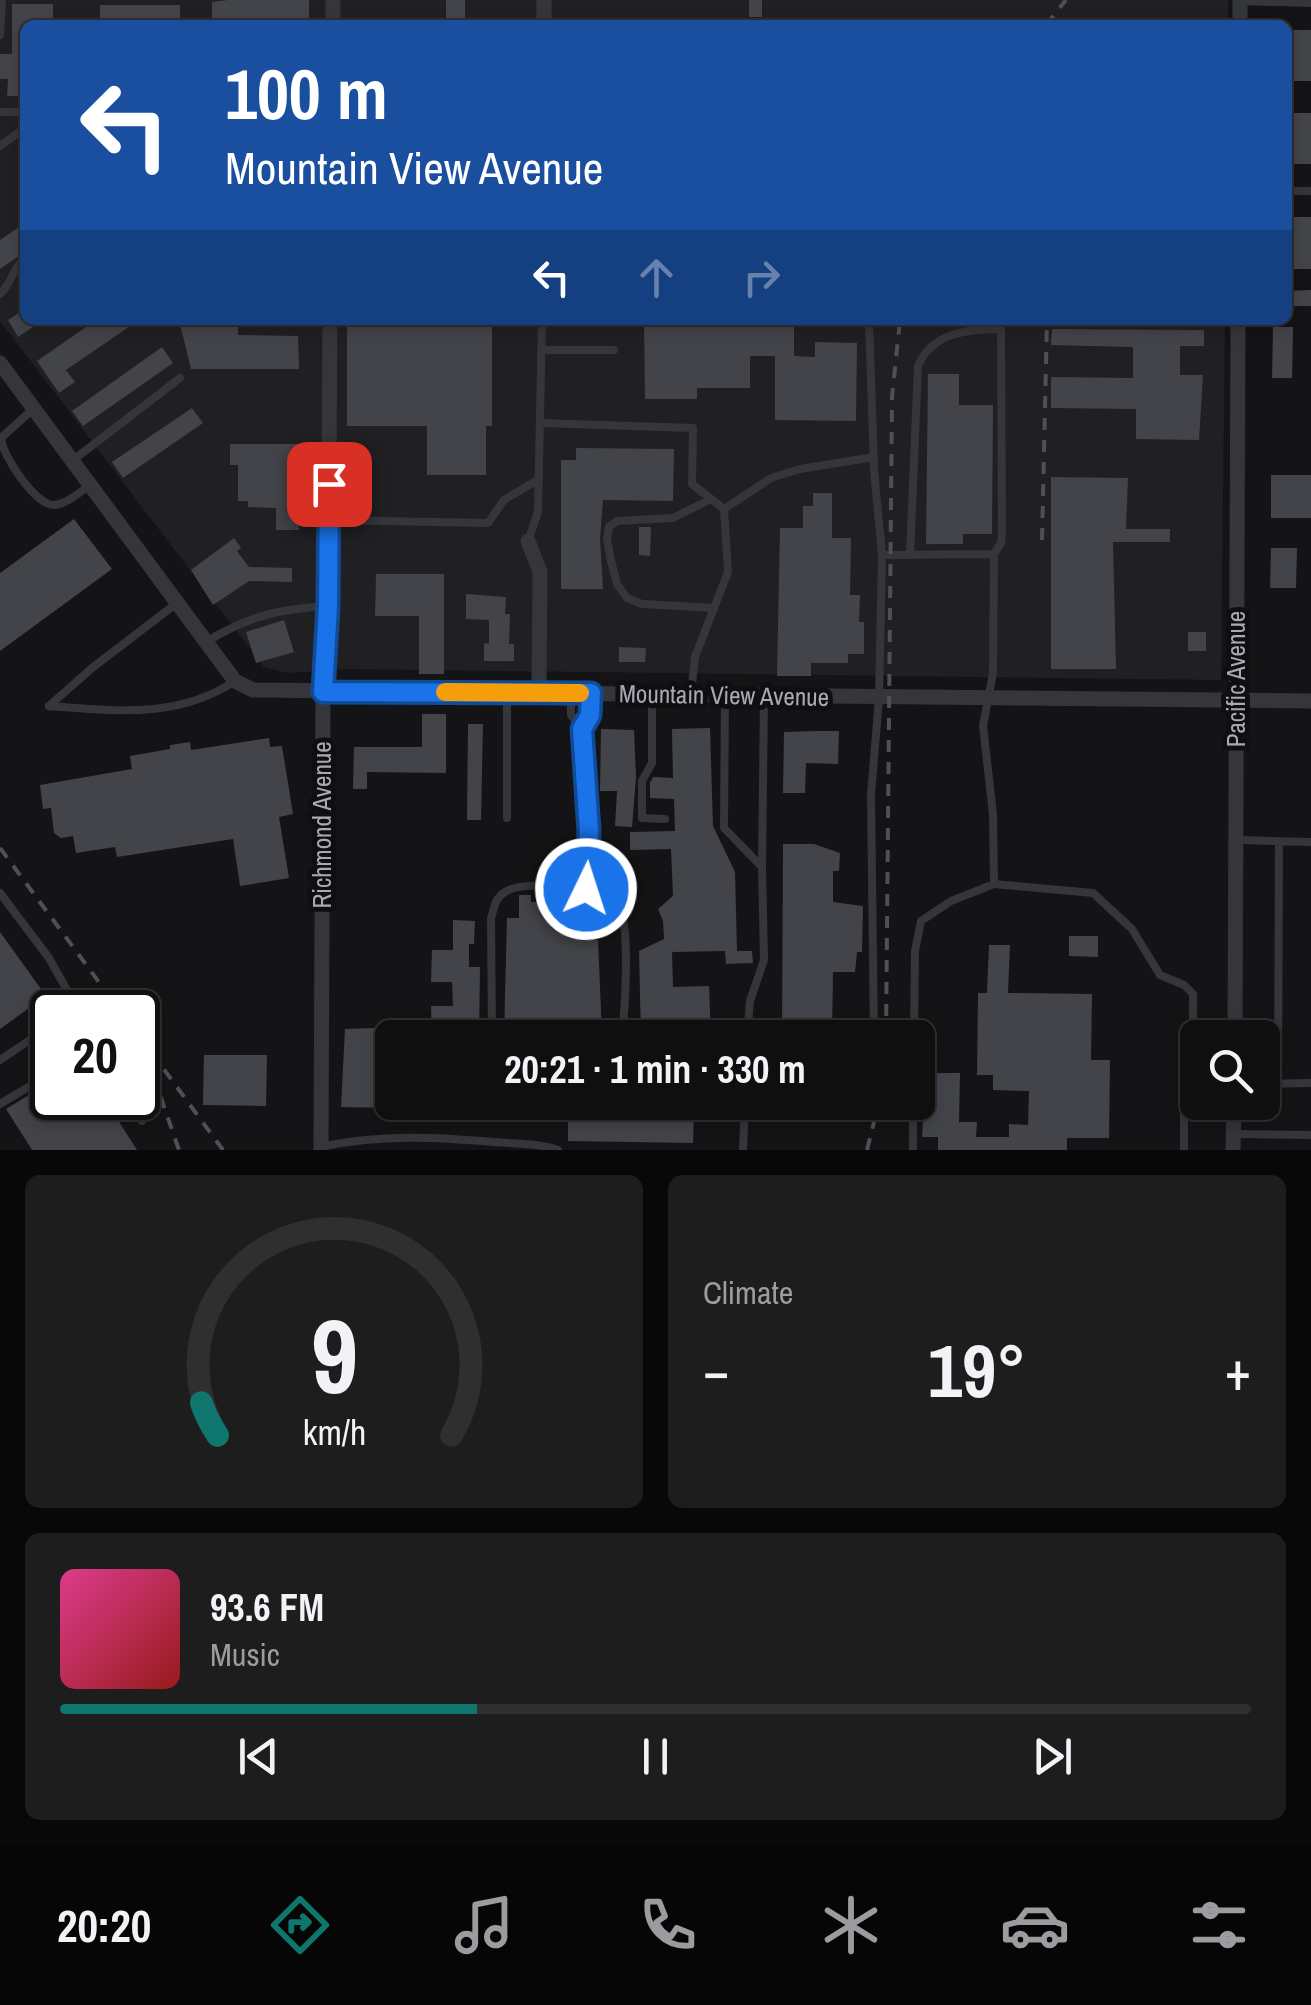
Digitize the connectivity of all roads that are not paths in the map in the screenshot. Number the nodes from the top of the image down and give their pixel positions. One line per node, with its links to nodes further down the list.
1 (2, 0): 4 (lane)
2 (1240, 1): 3 (lane)
3 (1311, 3)
4 (0, 35)
5 (20, 262): 6 (lane)
6 (0, 294)
7 (330, 325): 24 (street, Richmond Avenue)
8 (542, 325): 11 (lane)
9 (870, 325): 18 (lane)
10 (1238, 325): 45 (street, Pacific Avenue)
11 (542, 350): 12 (lane); 16 (lane)
12 (614, 350)
13 (0, 363): 15 (street)
14 (180, 378): 19 (lane)
15 (34, 409): 17 (lane); 19 (street)
16 (540, 423): 20 (lane); 22 (lane)
17 (1, 438): 21 (lane)
18 (874, 458): 23 (lane); 28 (lane)
19 (72, 462): 21 (street)
20 (539, 480): 24 (lane); 25 (lane)
21 (90, 485): 29 (street)
22 (711, 499): 23 (lane); 31 (lane)
23 (724, 509): 31 (lane)
24 (328, 520): 30 (street, Richmond Avenue)
25 (528, 541): 36 (street)
26 (910, 554): 27 (lane); 27 (lane); 28 (lane)
27 (994, 554): 44 (lane)
28 (882, 555): 43 (lane)
29 (177, 603): 32 (street); 33 (lane)
30 (328, 606): 32 (lane); 34 (street, Richmond Avenue)
31 (714, 608): 40 (lane)
32 (206, 642): 33 (street)
33 (235, 681): 34 (street, Mountain View Avenue)
34 (323, 692): 35 (street, Mountain View Avenue); 79 (street, Richmond Avenue)
35 (507, 692): 36 (street, Mountain View Avenue); 48 (lane)
36 (539, 692): 37 (street, Mountain View Avenue)
37 (571, 693): 38 (street, Mountain View Avenue); 47 (lane)
38 (591, 693): 39 (street, Mountain View Avenue); 47 (lane)
39 (652, 694): 40 (street, Mountain View Avenue); 49 (lane)
40 (690, 695): 41 (street, Mountain View Avenue)
41 (725, 696): 42 (street, Mountain View Avenue); 53 (lane)
42 (764, 697): 43 (street, Mountain View Avenue); 53 (lane)
43 (879, 698): 44 (street, Mountain View Avenue); 61 (lane)
44 (986, 699): 45 (street, Mountain View Avenue); 54 (lane)
45 (1234, 701): 46 (street, Mountain View Avenue); 50 (street, Pacific Avenue)
46 (1311, 701)
47 (582, 729): 55 (lane)
48 (507, 818)
49 (665, 818)
50 (1238, 840): 51 (lane); 64 (street, Pacific Avenue)
51 (1279, 841): 52 (lane); 65 (lane)
52 (1311, 842)
53 (762, 867): 60 (lane)
54 (994, 884): 62 (lane); 63 (lane)
55 (586, 889): 58 (lane); 59 (lane)
56 (0, 893): 57 (lane)
57 (66, 990)
58 (492, 1020)
59 (622, 1020)
60 (749, 1020)
61 (874, 1020)
62 (914, 1020)
63 (1193, 1020)
64 (1235, 1020)
65 (1278, 1020)
66 (30, 1040): 67 (lane)
67 (0, 1060)
68 (1311, 1083): 69 (lane)
69 (1280, 1084)
70 (30, 1086): 71 (lane)
71 (0, 1104)
72 (744, 1120): 83 (lane)
73 (913, 1120): 84 (lane)
74 (1184, 1120): 85 (lane)
75 (1311, 1135): 78 (lane)
76 (366, 1137): 77 (lane); 79 (lane); 80 (lane)
77 (418, 1138): 81 (lane); 82 (lane)
78 (1234, 1142)
79 (320, 1148)
80 (367, 1150)
81 (417, 1150)
82 (558, 1150)
83 (743, 1150)
84 (913, 1150)
85 (1184, 1150)

